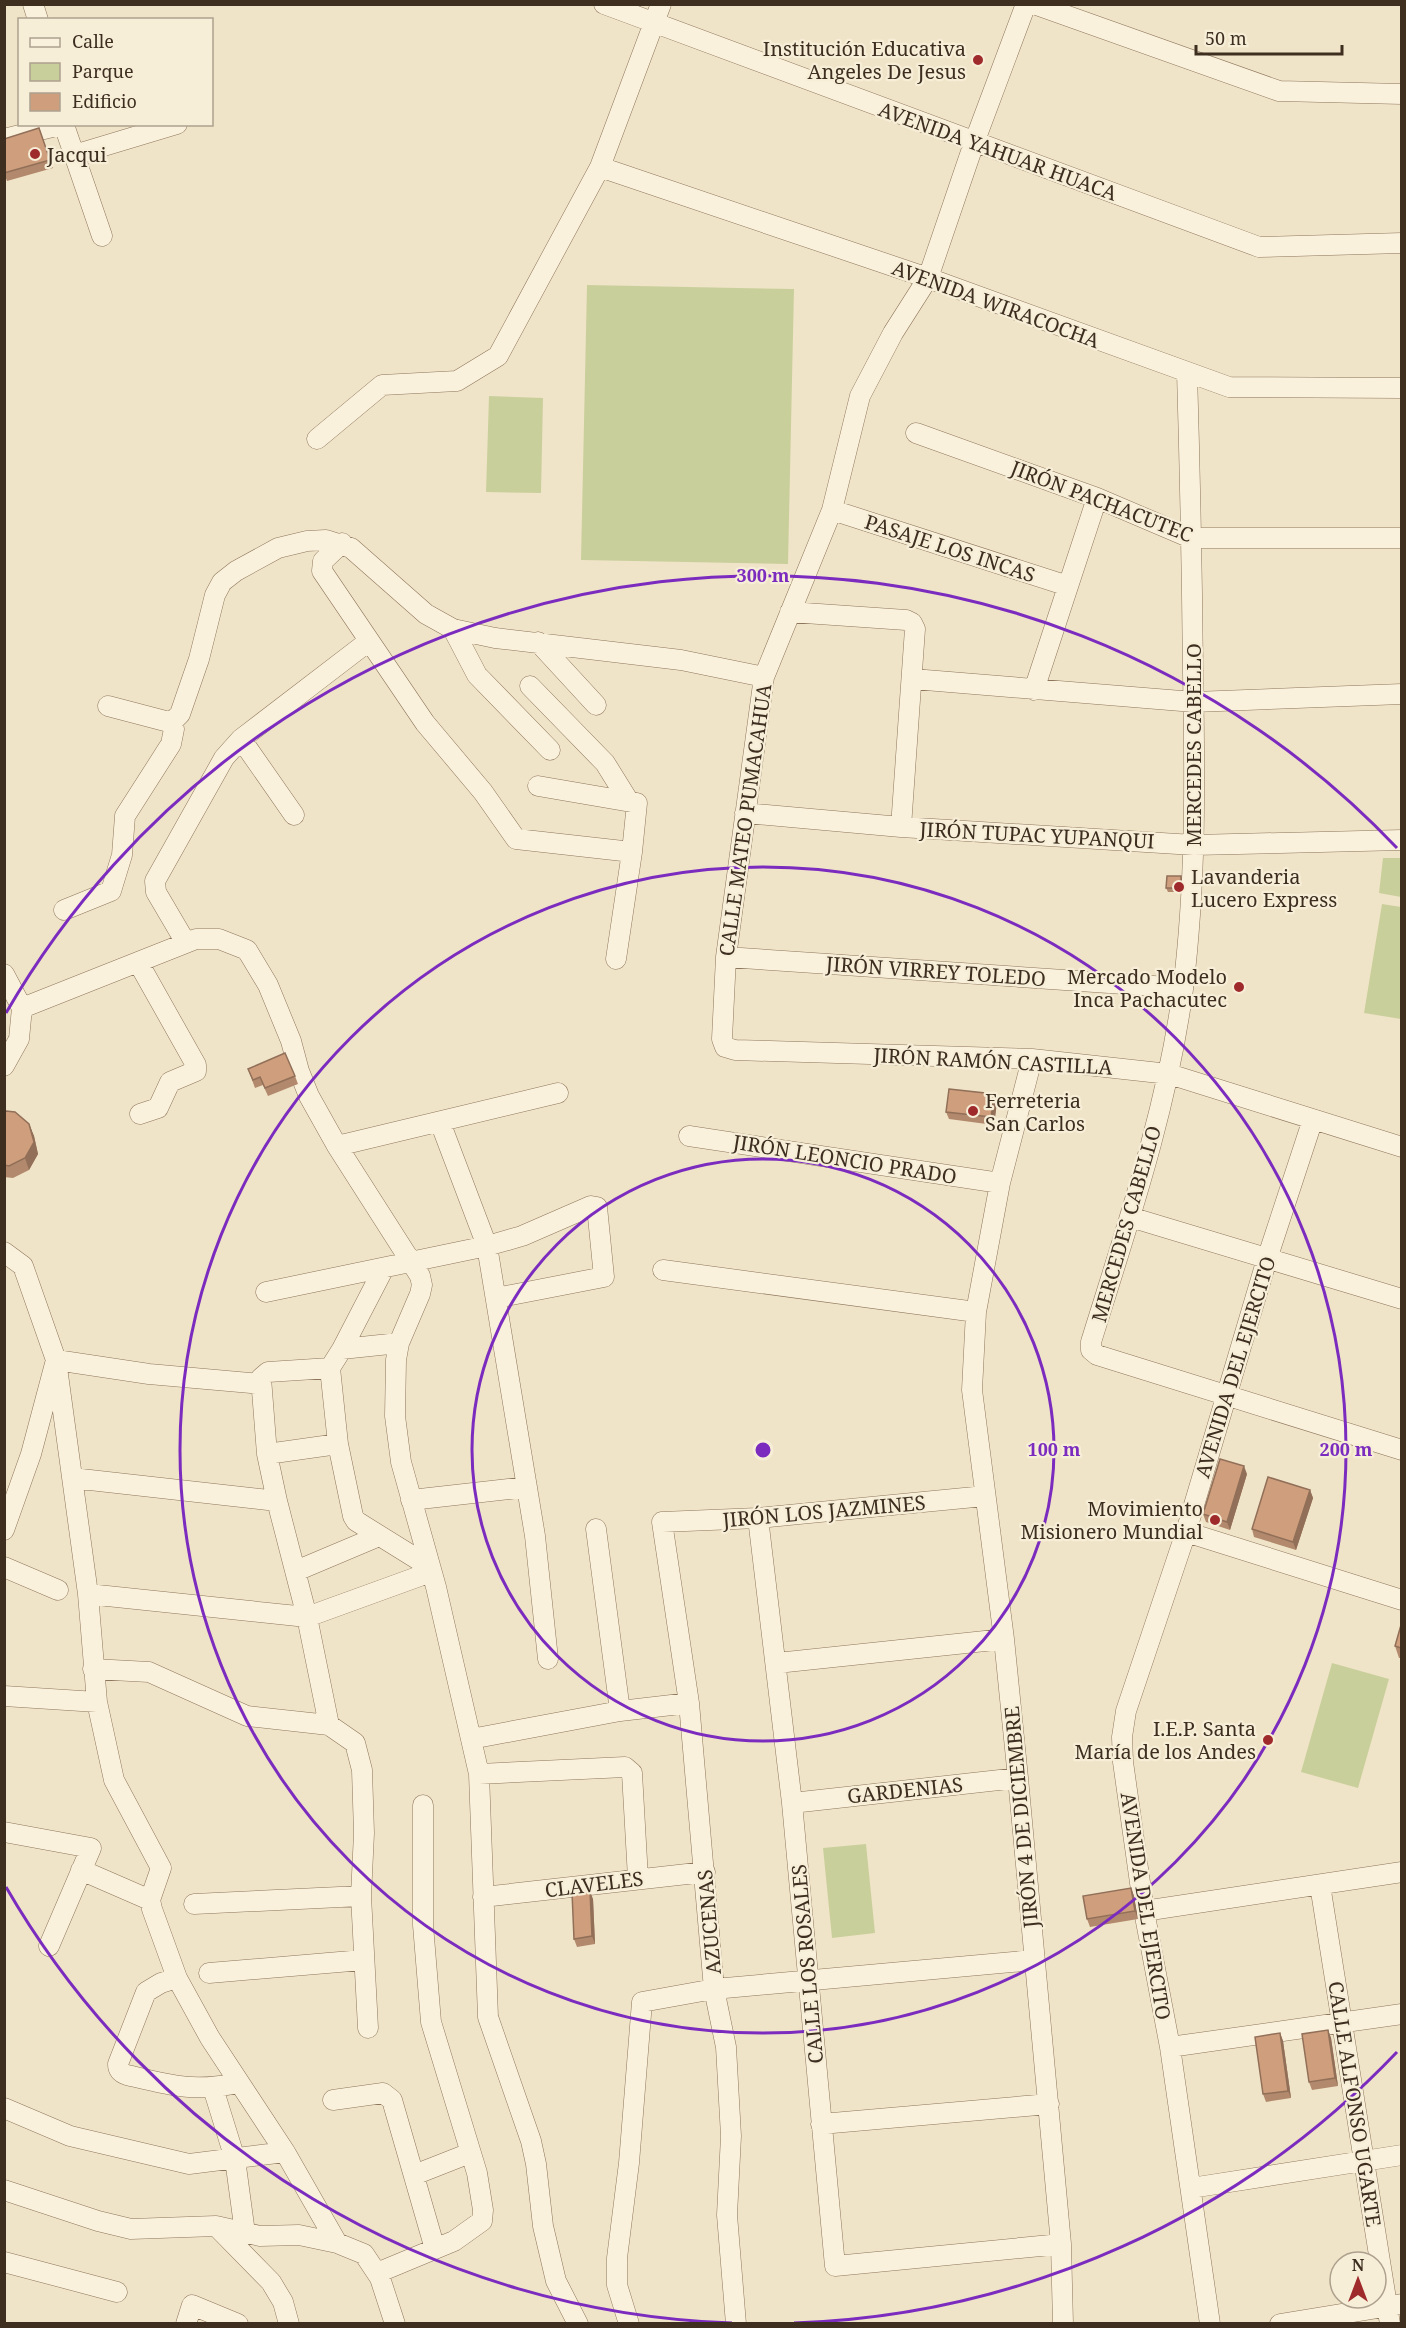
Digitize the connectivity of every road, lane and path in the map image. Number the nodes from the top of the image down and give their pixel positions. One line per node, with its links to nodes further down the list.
1 (604, 4): 5 (street, AVENIDA YAHUAR HUACA)
2 (661, 4): 5 (street)
3 (1026, 4): 11 (street, CALLE MATEO PUMACAHUA)
4 (1034, 4): 6 (street)
5 (654, 23): 11 (street, AVENIDA YAHUAR HUACA); 13 (street)
6 (1401, 94)
7 (60, 126): 10 (street)
8 (64, 126): 12 (street)
9 (170, 126): 12 (street)
10 (4, 139)
11 (974, 143): 15 (street, AVENIDA YAHUAR HUACA); 16 (street, CALLE MATEO PUMACAHUA)
12 (74, 155): 14 (street)
13 (600, 167): 16 (street, AVENIDA WIRACOCHA); 20 (street)
14 (102, 236)
15 (1401, 243)
16 (928, 278): 17 (street, AVENIDA WIRACOCHA); 22 (street, CALLE MATEO PUMACAHUA)
17 (1187, 372): 18 (street, AVENIDA WIRACOCHA); 23 (street, MERCEDES CABELLO)
18 (1401, 388)
19 (916, 433): 21 (street, JIRÓN PACHACUTEC)
20 (317, 439)
21 (1097, 498): 23 (street, JIRÓN PACHACUTEC); 26 (street)
22 (832, 510): 26 (street, PASAJE LOS INCAS); 27 (street, CALLE MATEO PUMACAHUA)
23 (1191, 538): 24 (street, JIRÓN PACHACUTEC); 36 (street, MERCEDES CABELLO)
24 (1401, 538)
25 (342, 543): 28 (street); 29 (street); 39 (street)
26 (1068, 586): 34 (street)
27 (790, 612): 31 (street, CALLE MATEO PUMACAHUA); 32 (street)
28 (453, 629): 30 (street); 41 (street)
29 (369, 641): 40 (street); 49 (street)
30 (538, 642): 31 (street); 37 (street)
31 (764, 677): 44 (street, CALLE MATEO PUMACAHUA)
32 (913, 680): 34 (street); 46 (street)
33 (530, 686): 43 (street)
34 (1034, 690): 36 (street)
35 (1401, 694): 36 (street)
36 (1194, 702): 48 (street, MERCEDES CABELLO)
37 (596, 705)
38 (108, 706): 39 (street)
39 (169, 722): 50 (street)
40 (241, 740): 45 (street); 51 (street)
41 (550, 750)
42 (538, 786): 43 (street)
43 (628, 800): 49 (street)
44 (746, 813): 46 (street, JIRÓN TUPAC YUPANQUI); 52 (street, CALLE MATEO PUMACAHUA)
45 (294, 814)
46 (900, 827): 48 (street, JIRÓN TUPAC YUPANQUI)
47 (1401, 840): 48 (street, JIRÓN TUPAC YUPANQUI)
48 (1194, 844): 56 (street, MERCEDES CABELLO)
49 (632, 852): 53 (street)
50 (64, 910)
51 (186, 942): 54 (street); 67 (street)
52 (726, 957): 56 (street, JIRÓN VIRREY TOLEDO); 58 (street, CALLE MATEO PUMACAHUA)
53 (616, 959)
54 (138, 962): 57 (street); 63 (street)
55 (4, 974): 57 (street)
56 (1183, 988): 61 (street, MERCEDES CABELLO)
57 (22, 1008): 60 (street)
58 (722, 1039): 59 (street, JIRÓN RAMÓN CASTILLA)
59 (1032, 1059): 61 (street, JIRÓN RAMÓN CASTILLA); 69 (street, JIRÓN 4 DE DICIEMBRE)
60 (4, 1066)
61 (1169, 1074): 64 (street, JIRÓN RAMÓN CASTILLA); 70 (street, MERCEDES CABELLO)
62 (558, 1093): 65 (street)
63 (140, 1114)
64 (1313, 1119): 68 (street, JIRÓN RAMÓN CASTILLA); 73 (street, AVENIDA DEL EJERCITO)
65 (440, 1122): 67 (street); 71 (street)
66 (689, 1136): 69 (street, JIRÓN LEONCIO PRADO)
67 (337, 1146): 74 (street)
68 (1401, 1147)
69 (1000, 1183): 80 (street, JIRÓN 4 DE DICIEMBRE)
70 (1130, 1217): 73 (street); 86 (street, MERCEDES CABELLO)
71 (487, 1246): 74 (street); 78 (street); 78 (street)
72 (4, 1252): 83 (street)
73 (1267, 1259): 79 (street); 86 (street, AVENIDA DEL EJERCITO)
74 (411, 1262): 75 (street); 81 (street)
75 (384, 1268): 77 (street); 82 (street)
76 (663, 1270): 80 (street)
77 (266, 1292)
78 (496, 1298): 91 (street)
79 (1401, 1299)
80 (976, 1312): 92 (street, JIRÓN 4 DE DICIEMBRE)
81 (399, 1343): 82 (street); 93 (street)
82 (342, 1349): 84 (street)
83 (56, 1360): 85 (street); 90 (street); 98 (street)
84 (330, 1368): 85 (street); 87 (street)
85 (261, 1384): 89 (street)
86 (1226, 1397): 88 (street); 99 (street, AVENIDA DEL EJERCITO)
87 (338, 1444): 89 (street); 100 (street)
88 (1401, 1450)
89 (267, 1454): 94 (street)
90 (72, 1478): 94 (street); 105 (street)
91 (527, 1487): 93 (street); 109 (street)
92 (985, 1496): 95 (street, JIRÓN LOS JAZMINES); 108 (street, JIRÓN 4 DE DICIEMBRE)
93 (411, 1500): 102 (street)
94 (277, 1501): 103 (street)
95 (758, 1518): 96 (street, JIRÓN LOS JAZMINES); 110 (street, CALLE LOS ROSALES)
96 (662, 1522): 114 (street, AZUCENAS)
97 (596, 1529): 115 (street)
98 (4, 1530)
99 (1186, 1532): 106 (street); 132 (street, AVENIDA DEL EJERCITO)
100 (380, 1536): 102 (street); 103 (street)
101 (4, 1567): 104 (street)
102 (431, 1569): 107 (street); 117 (street)
103 (296, 1571): 107 (street)
104 (58, 1590)
105 (88, 1594): 107 (street); 111 (street)
106 (1401, 1600)
107 (308, 1617): 116 (street)
108 (1004, 1639): 110 (street); 119 (street, JIRÓN 4 DE DICIEMBRE)
109 (548, 1659)
110 (777, 1663): 120 (street, CALLE LOS ROSALES)
111 (93, 1669): 113 (street); 116 (street)
112 (4, 1696): 113 (street)
113 (97, 1702): 130 (street)
114 (689, 1703): 115 (street); 124 (street, AZUCENAS)
115 (620, 1711): 117 (street)
116 (329, 1725): 128 (street)
117 (471, 1739): 118 (street)
118 (479, 1774): 126 (street); 129 (street)
119 (1018, 1778): 120 (street, GARDENIAS); 135 (street, JIRÓN 4 DE DICIEMBRE)
120 (792, 1803): 138 (street, CALLE LOS ROSALES)
121 (423, 1805): 151 (street)
122 (4, 1832): 123 (street)
123 (81, 1870): 130 (street); 133 (street)
124 (705, 1872): 126 (street, CLAVELES); 139 (street, AZUCENAS)
125 (1401, 1872): 127 (street)
126 (638, 1878): 129 (street, CLAVELES)
127 (1320, 1885): 132 (street); 141 (street, CALLE ALFONSO UGARTE)
128 (361, 1896): 131 (street); 134 (street)
129 (483, 1897): 171 (street)
130 (150, 1900): 137 (street)
131 (194, 1904)
132 (1144, 1911): 143 (street, AVENIDA DEL EJERCITO)
133 (49, 1946)
134 (363, 1960): 136 (street); 142 (street)
135 (1034, 1960): 138 (street); 147 (street, JIRÓN 4 DE DICIEMBRE)
136 (209, 1973)
137 (177, 1978): 144 (street); 145 (street)
138 (810, 1980): 139 (street); 149 (street, CALLE LOS ROSALES)
139 (714, 1989): 172 (street); 173 (street, AZUCENAS)
140 (1401, 2014): 141 (street)
141 (1342, 2024): 143 (street); 154 (street, CALLE ALFONSO UGARTE)
142 (368, 2028)
143 (1170, 2047): 156 (street, AVENIDA DEL EJERCITO)
144 (239, 2083): 145 (street); 150 (street)
145 (213, 2088): 153 (street)
146 (333, 2100): 155 (street)
147 (1049, 2104): 149 (street); 161 (street, JIRÓN 4 DE DICIEMBRE)
148 (4, 2108): 153 (street)
149 (821, 2124): 161 (street, CALLE LOS ROSALES)
150 (285, 2152): 153 (street); 160 (street)
151 (471, 2153): 155 (street); 162 (street)
152 (1401, 2155): 154 (street)
153 (235, 2159): 159 (street)
154 (1364, 2160): 156 (street); 166 (street, CALLE ALFONSO UGARTE)
155 (414, 2175): 162 (street)
156 (1191, 2188): 175 (street, AVENIDA DEL EJERCITO)
157 (4, 2190): 158 (street)
158 (213, 2226): 159 (street); 169 (street)
159 (245, 2233): 160 (street)
160 (337, 2242): 164 (street)
161 (1061, 2244): 174 (street, JIRÓN 4 DE DICIEMBRE)
162 (435, 2249): 164 (street)
163 (4, 2262): 165 (street)
164 (377, 2273): 170 (street)
165 (117, 2292)
166 (1393, 2312): 176 (street)
167 (186, 2324): 168 (street)
168 (238, 2324)
169 (289, 2324)
170 (394, 2324)
171 (578, 2324)
172 (629, 2324)
173 (736, 2324)
174 (1063, 2324)
175 (1210, 2324)
176 (1280, 2324)

